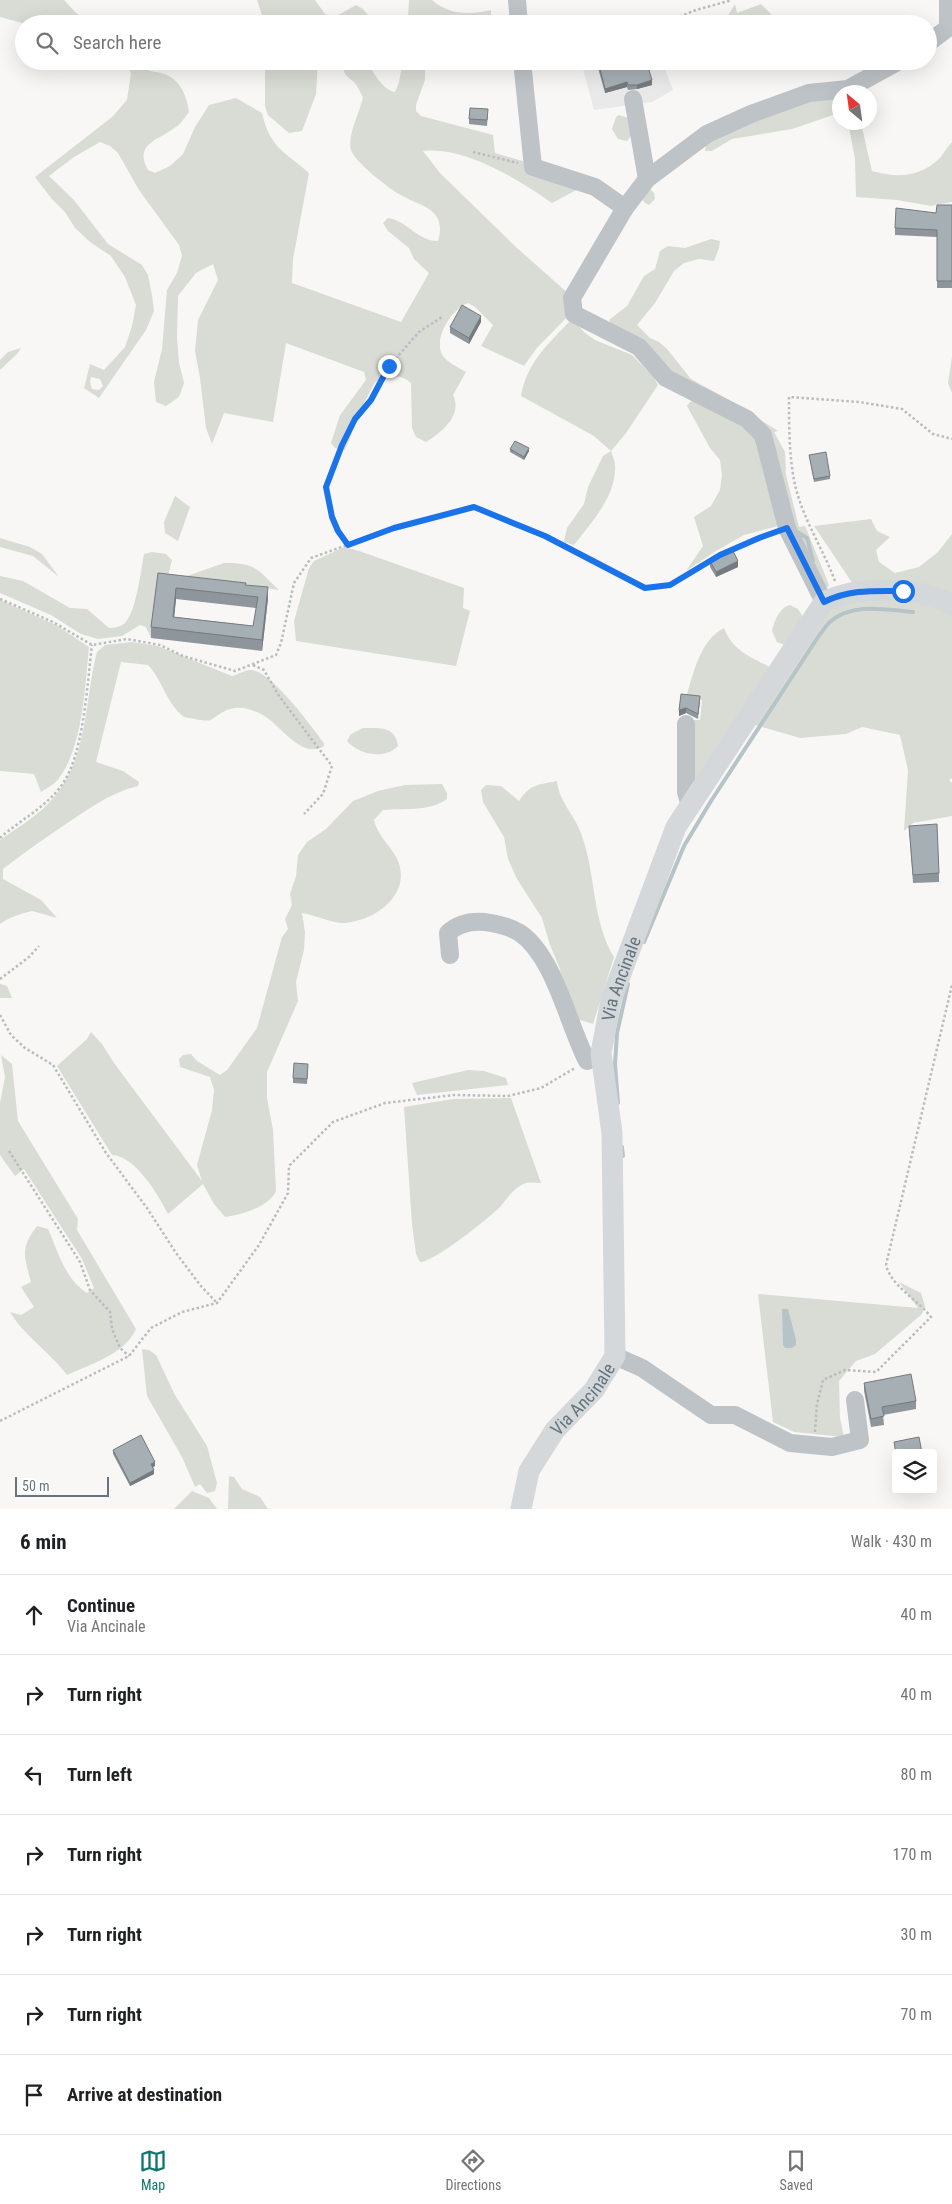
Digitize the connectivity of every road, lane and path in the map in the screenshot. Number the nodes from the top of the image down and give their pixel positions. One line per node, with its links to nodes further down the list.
1 (517, 0): 4 (street)
2 (732, 0): 5 (path)
3 (948, 0): 6 (street)
4 (518, 15)
5 (681, 15)
6 (937, 36)
7 (523, 70): 11 (street)
8 (882, 70): 12 (street)
9 (633, 99): 12 (street)
10 (473, 152): 11 (path)
11 (533, 167): 13 (street)
12 (647, 180): 13 (street)
13 (625, 208): 16 (street)
14 (442, 317): 17 (path)
15 (952, 439): 18 (path)
16 (787, 528): 17 (path); 18 (street)
17 (348, 545): 22 (path)
18 (832, 598): 20 (main road); 24 (main road, Via Ancinale)
19 (0, 599): 21 (path)
20 (952, 605)
21 (92, 645): 22 (path); 26 (path)
22 (252, 665): 25 (path)
23 (686, 724): 24 (street)
24 (690, 806): 36 (main road, Via Ancinale)
25 (304, 814)
26 (0, 838)
27 (39, 946): 29 (path)
28 (450, 955): 32 (street)
29 (0, 979)
30 (952, 985): 39 (path)
31 (0, 1015): 34 (path)
32 (586, 1061): 34 (path)
33 (9, 1152): 35 (path)
34 (217, 1303): 35 (path)
35 (129, 1356): 38 (path)
36 (615, 1356): 39 (street); 40 (main road, Via Ancinale)
37 (855, 1400): 39 (street)
38 (0, 1421)
39 (805, 1445)
40 (521, 1509)

